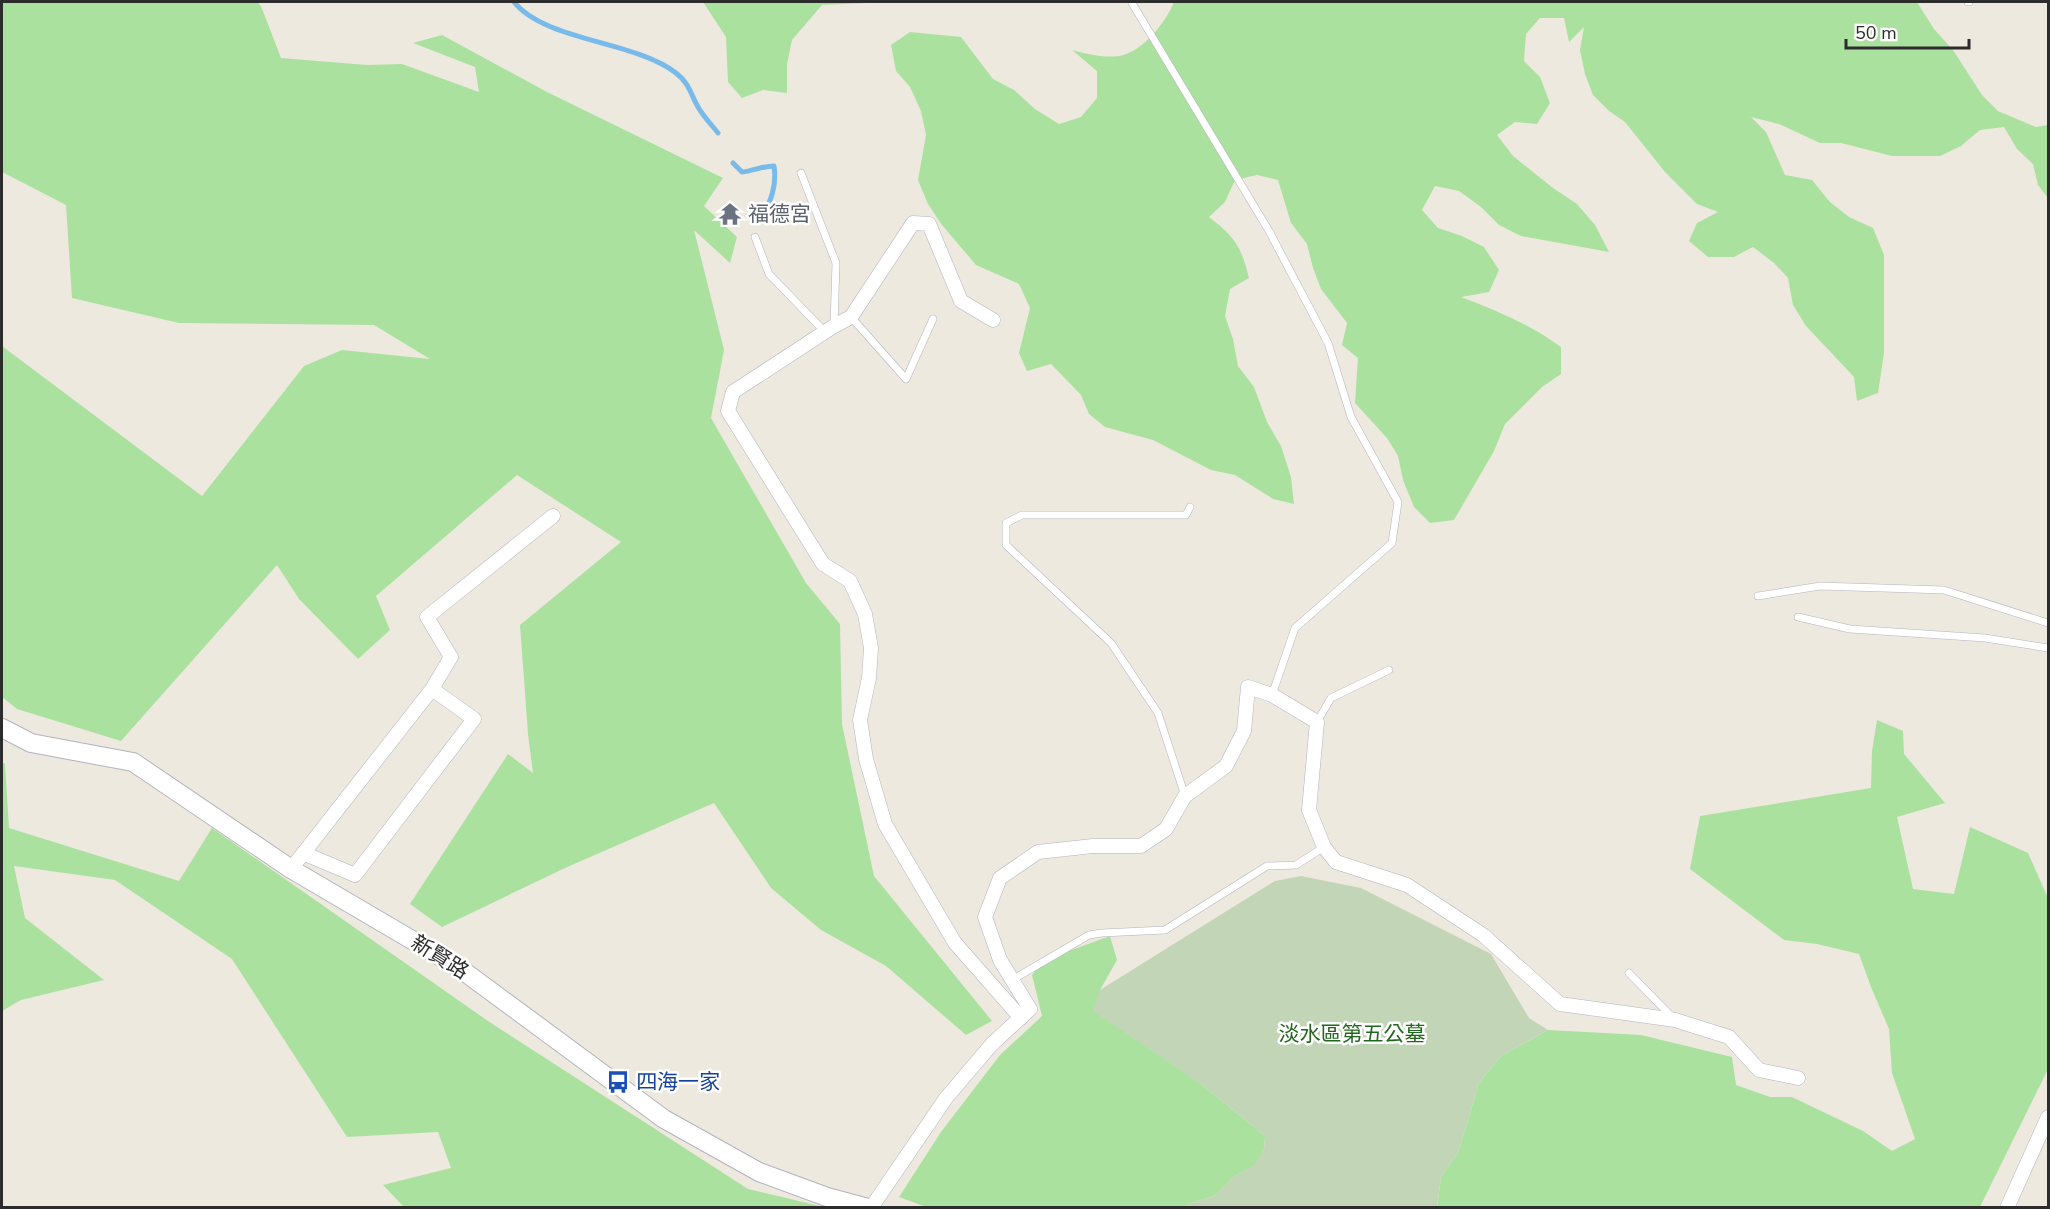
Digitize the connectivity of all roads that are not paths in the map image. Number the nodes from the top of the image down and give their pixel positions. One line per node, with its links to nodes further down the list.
1 (1132, 3): 16 (lane)
2 (801, 173): 7 (lane)
3 (755, 237): 7 (lane)
4 (851, 317): 5 (lane); 6 (street); 7 (street)
5 (933, 319)
6 (993, 320)
7 (830, 330): 25 (street)
8 (1190, 507): 19 (lane)
9 (554, 516): 15 (street)
10 (1758, 596): 12 (lane)
11 (1798, 617): 13 (lane)
12 (2049, 623)
13 (2049, 648)
14 (1389, 670): 17 (lane)
15 (432, 689): 21 (street); 21 (street)
16 (1272, 695): 17 (street); 19 (street)
17 (1317, 722): 20 (street)
18 (2, 728): 22 (street, 新賢路)
19 (1185, 796): 24 (street)
20 (1324, 847): 24 (lane); 26 (street)
21 (303, 853): 22 (street)
22 (291, 869): 29 (street, 新賢路)
23 (1629, 973): 26 (lane)
24 (1012, 980): 25 (street)
25 (1021, 1018): 29 (street)
26 (1675, 1020): 27 (street)
27 (1798, 1078)
28 (2049, 1117): 30 (street)
29 (869, 1208)
30 (2007, 1208)

